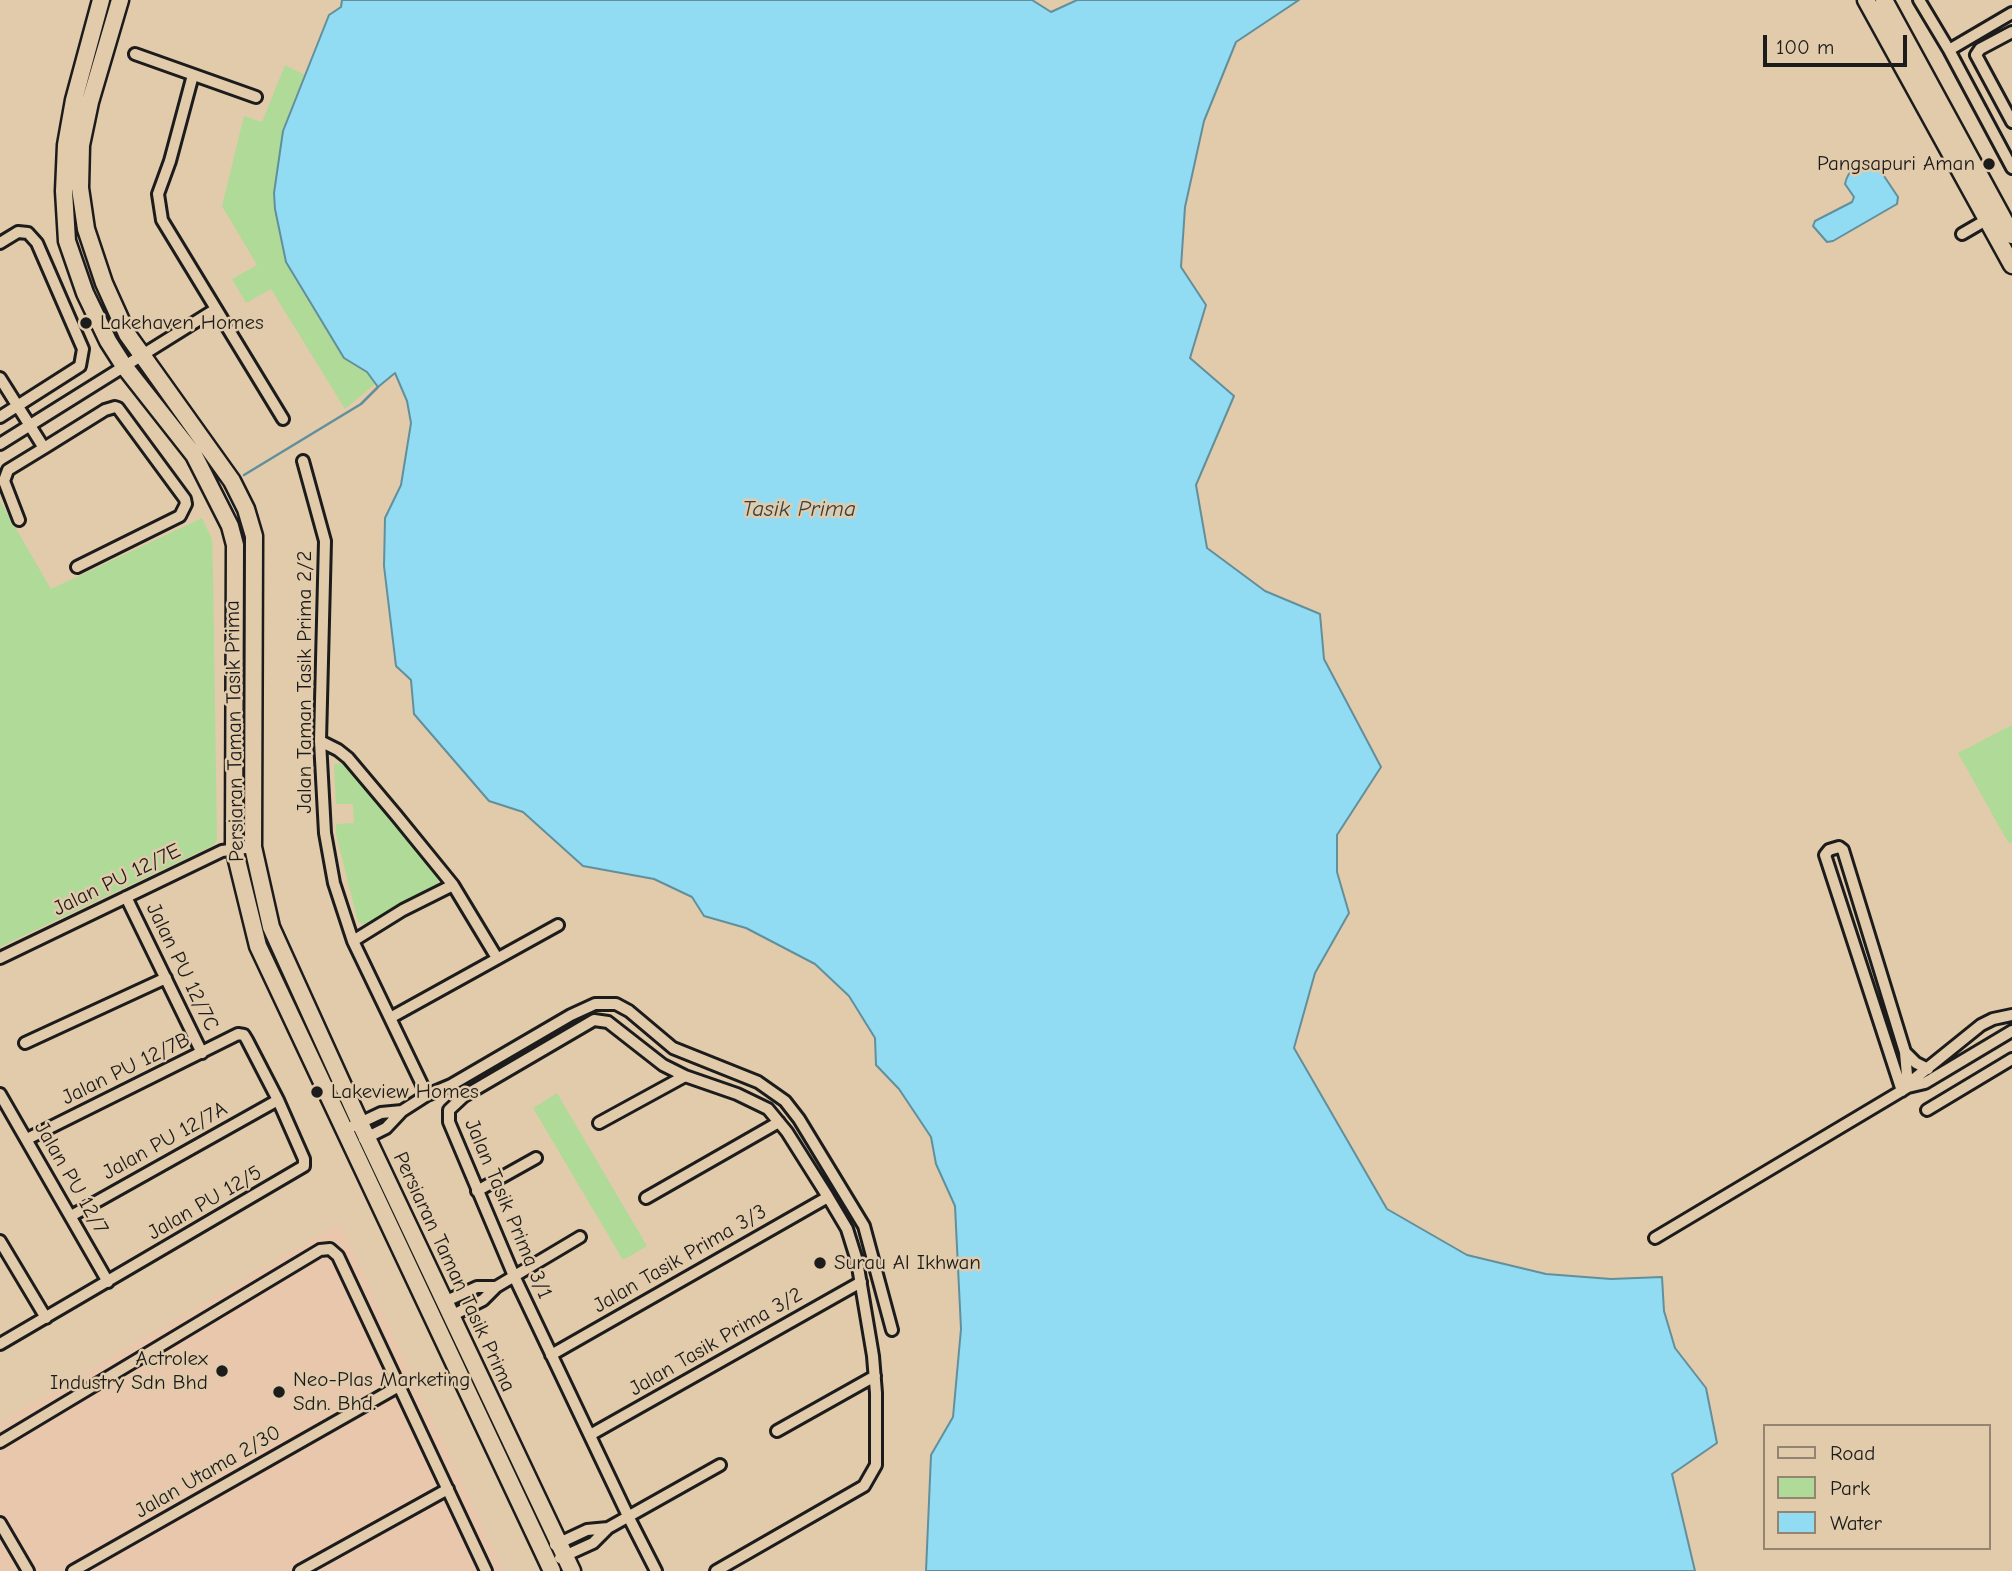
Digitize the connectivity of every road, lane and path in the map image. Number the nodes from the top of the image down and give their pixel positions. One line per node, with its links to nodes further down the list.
1 (101, 0): 21 (main road, Persiaran Taman Tasik Prima)
2 (120, 0): 20 (main road, Persiaran Taman Tasik Prima)
3 (1866, 0): 14 (main road)
4 (1884, 0): 14 (main road)
5 (1919, 0): 8 (street)
6 (2012, 13): 8 (street)
7 (2012, 32): 12 (street)
8 (1949, 50): 13 (street)
9 (135, 54): 10 (street)
10 (193, 75): 11 (street); 19 (street)
11 (256, 97)
12 (2012, 122)
13 (2012, 168)
14 (1993, 216): 15 (street); 16 (main road); 18 (main road)
15 (1962, 234)
16 (2012, 235)
17 (0, 243): 23 (street)
18 (2012, 265)
19 (216, 309): 20 (street); 25 (street)
20 (142, 355): 21 (street); 33 (main road, Persiaran Taman Tasik Prima)
21 (124, 366): 26 (street); 34 (main road, Persiaran Taman Tasik Prima)
22 (0, 378): 23 (street)
23 (17, 406): 24 (street); 26 (street)
24 (0, 417)
25 (283, 419)
26 (29, 425): 27 (street); 28 (street)
27 (0, 444)
28 (44, 448): 30 (street); 31 (street)
29 (303, 461): 32 (street, Jalan Taman Tasik Prima 2/2)
30 (19, 520)
31 (77, 567)
32 (320, 741): 35 (street); 38 (street, Jalan Taman Tasik Prima 2/2)
33 (253, 847): 34 (street, Jalan PU 12/7E); 60 (main road, Persiaran Taman Tasik Prima)
34 (234, 848): 36 (street, Jalan PU 12/7E); 61 (main road, Persiaran Taman Tasik Prima)
35 (453, 885): 38 (street); 40 (street)
36 (126, 897): 39 (street, Jalan PU 12/7E); 41 (street, Jalan PU 12/7C)
37 (558, 925): 40 (street)
38 (353, 941): 43 (street, Jalan Taman Tasik Prima 2/2)
39 (0, 958)
40 (497, 958): 43 (street)
41 (166, 978): 46 (street); 48 (street, Jalan PU 12/7C)
42 (2012, 1015): 50 (street)
43 (390, 1018): 54 (street, Jalan Taman Tasik Prima 2/2)
44 (2012, 1031): 52 (street)
45 (244, 1035): 48 (street, Jalan PU 12/7B); 55 (street, Jalan PU 12/5)
46 (25, 1043)
47 (1905, 1052): 50 (street); 52 (street); 52 (street)
48 (202, 1053): 62 (street, Jalan PU 12/7B)
49 (2012, 1059): 56 (street)
50 (1928, 1069): 52 (street)
51 (685, 1076): 58 (street, Jalan Tasik Prima 3/1); 59 (street); 64 (street, Jalan Tasik Prima 3/1)
52 (1905, 1089): 69 (street)
53 (0, 1094): 62 (street, Jalan PU 12/7)
54 (427, 1095): 57 (street); 77 (street)
55 (278, 1100): 67 (street, Jalan PU 12/7A); 73 (street, Jalan PU 12/5)
56 (1927, 1110)
57 (402, 1111): 60 (street); 60 (street)
58 (779, 1122): 65 (street, Jalan Tasik Prima 3/1); 66 (street)
59 (599, 1124)
60 (364, 1130): 61 (street); 61 (street); 75 (main road, Persiaran Taman Tasik Prima)
61 (348, 1138): 90 (main road, Persiaran Taman Tasik Prima)
62 (27, 1139): 67 (street, Jalan PU 12/7)
63 (536, 1158): 64 (street)
64 (477, 1191): 72 (street, Jalan Tasik Prima 3/1)
65 (828, 1197): 74 (street, Jalan Tasik Prima 3/1); 79 (street, Jalan Tasik Prima 3/3)
66 (646, 1198)
67 (71, 1216): 73 (street, Jalan PU 12/7)
68 (580, 1237): 72 (street)
69 (1655, 1238)
70 (0, 1241): 71 (street)
71 (5, 1260): 76 (street)
72 (514, 1276): 75 (street); 79 (street, Jalan Tasik Prima 3/1)
73 (108, 1282): 76 (street, Jalan PU 12/5)
74 (861, 1282): 80 (street, Jalan Tasik Prima 3/1); 83 (street, Jalan Tasik Prima 3/2)
75 (447, 1310): 89 (main road, Persiaran Taman Tasik Prima)
76 (46, 1318): 78 (street, Jalan PU 12/5)
77 (892, 1330)
78 (0, 1344)
79 (551, 1355): 83 (street, Jalan Tasik Prima 3/1)
80 (875, 1376): 82 (street); 96 (street, Jalan Tasik Prima 3/1)
81 (399, 1386): 84 (street); 86 (street); 92 (street, Jalan Utama 2/30)
82 (778, 1431)
83 (590, 1435): 87 (street, Jalan Tasik Prima 3/1)
84 (0, 1442)
85 (720, 1465): 87 (street)
86 (448, 1489): 93 (street); 94 (street)
87 (629, 1518): 89 (street); 95 (street, Jalan Tasik Prima 3/1)
88 (0, 1523): 91 (street)
89 (566, 1557): 90 (street)
90 (548, 1561)
91 (28, 1571)
92 (73, 1571)
93 (300, 1571)
94 (486, 1571)
95 (656, 1571)
96 (716, 1571)

